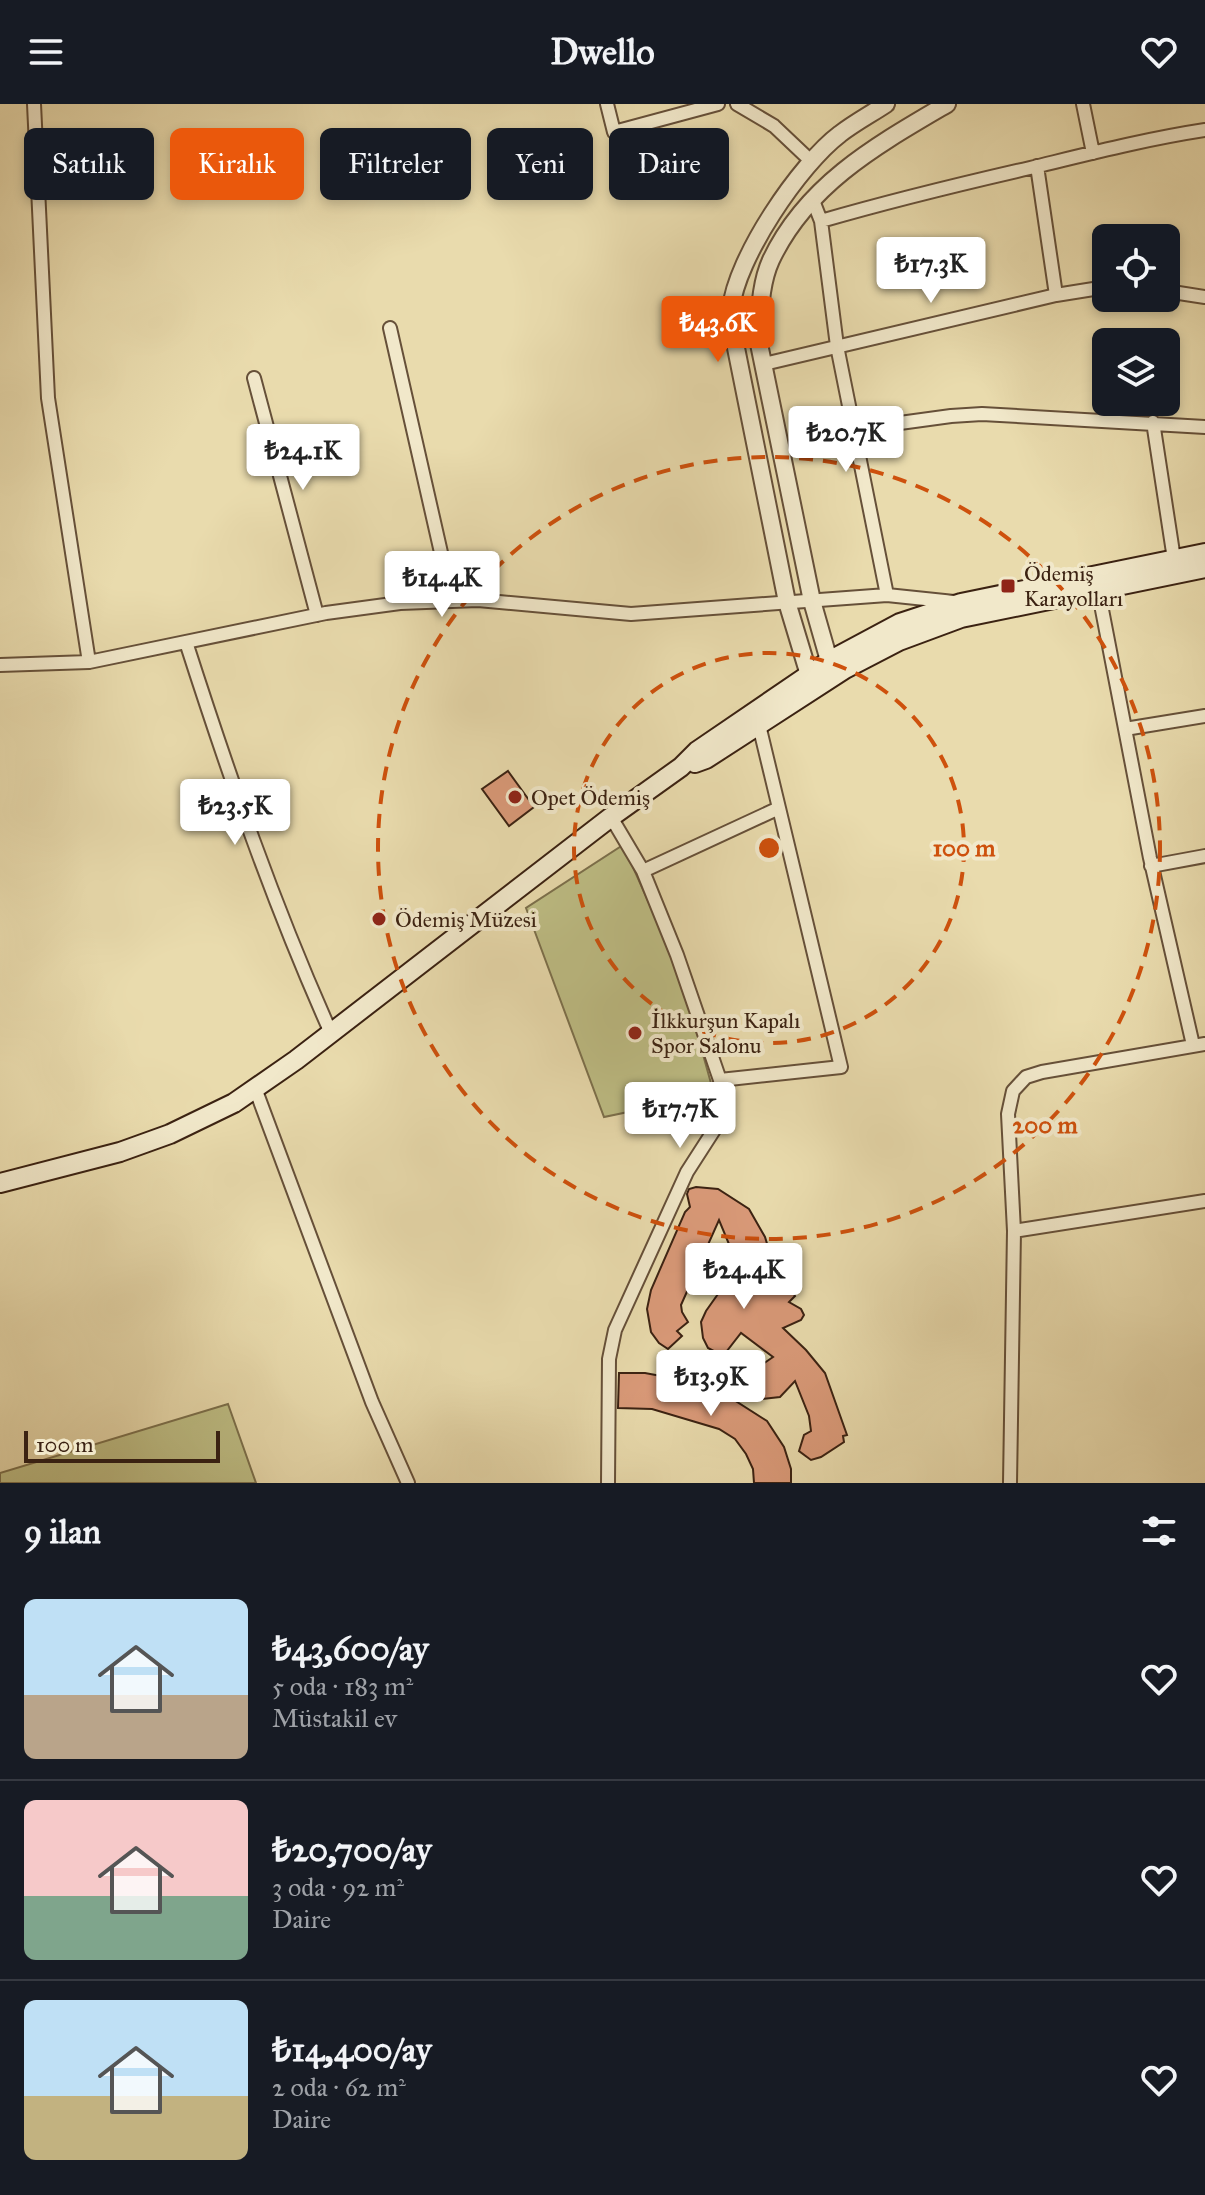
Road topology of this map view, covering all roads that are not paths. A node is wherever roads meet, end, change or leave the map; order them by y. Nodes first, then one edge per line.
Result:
1 (34, 104) edge
2 (607, 104) edge
3 (718, 104) edge
4 (737, 104) edge
5 (886, 104) edge
6 (947, 104) edge
7 (1083, 104) edge
8 (1205, 130) edge
9 (1093, 153) junction
10 (812, 162) junction
11 (1037, 166) junction
12 (812, 198) junction
13 (821, 221) junction
14 (1092, 289) edge
15 (1180, 293) edge
16 (1056, 295) junction
17 (1205, 297) edge
18 (390, 328) dead end
19 (837, 346) junction
20 (764, 364) junction
21 (254, 378) dead end
22 (1153, 422) junction
23 (1205, 427) edge
24 (856, 429) junction
25 (1205, 553) edge
26 (1174, 559) junction
27 (1205, 568) edge
28 (1098, 589) junction
29 (887, 595) junction
30 (452, 601) junction
31 (812, 601) junction
32 (787, 602) junction
33 (961, 603) junction
34 (317, 615) junction
35 (186, 642) junction
36 (89, 662) junction
37 (0, 665) edge
38 (831, 669) junction
39 (811, 682) junction
40 (1205, 716) edge
41 (759, 725) junction
42 (1125, 729) junction
43 (681, 767) junction
44 (779, 808) junction
45 (611, 817) junction
46 (1205, 856) edge
47 (1151, 866) junction
48 (643, 871) junction
49 (331, 1033) junction
50 (1199, 1044) edge
51 (720, 1080) junction
52 (255, 1088) junction
53 (0, 1183) edge
54 (1205, 1201) edge
55 (1014, 1231) junction
56 (408, 1483) edge
57 (608, 1483) edge
58 (1010, 1483) edge

1 - 36 street
2 - 3 street
4 - 10 street
5 - 10 street
6 - 12 street
7 - 9 street
8 - 9 street
9 - 11 street
10 - 32 street
11 - 13 street
11 - 16 street
12 - 13 street
12 - 20 street
13 - 19 street
14 - 16 street
15 - 17 street
16 - 19 street
18 - 30 street
19 - 20 street
19 - 24 street
20 - 31 street
21 - 34 street
22 - 23 street
22 - 24 street
22 - 26 street
24 - 29 street
25 - 26 main road
26 - 33 main road
27 - 28 main road
28 - 38 main road
28 - 42 street
29 - 31 street
29 - 33 street
30 - 32 street
30 - 34 street
31 - 32 street
31 - 38 street
32 - 39 street
33 - 38 main road
34 - 35 street
35 - 36 street
35 - 49 street
36 - 37 street
38 - 39 main road
39 - 41 main road
39 - 43 main road
40 - 42 street
41 - 43 main road
41 - 44 street
42 - 47 street
43 - 45 main road
44 - 48 street
44 - 51 street
45 - 48 street
45 - 49 main road
46 - 47 street
47 - 50 street
48 - 51 street
49 - 52 main road
50 - 55 street
51 - 57 street
52 - 53 main road
52 - 56 street
54 - 55 street
55 - 58 street

